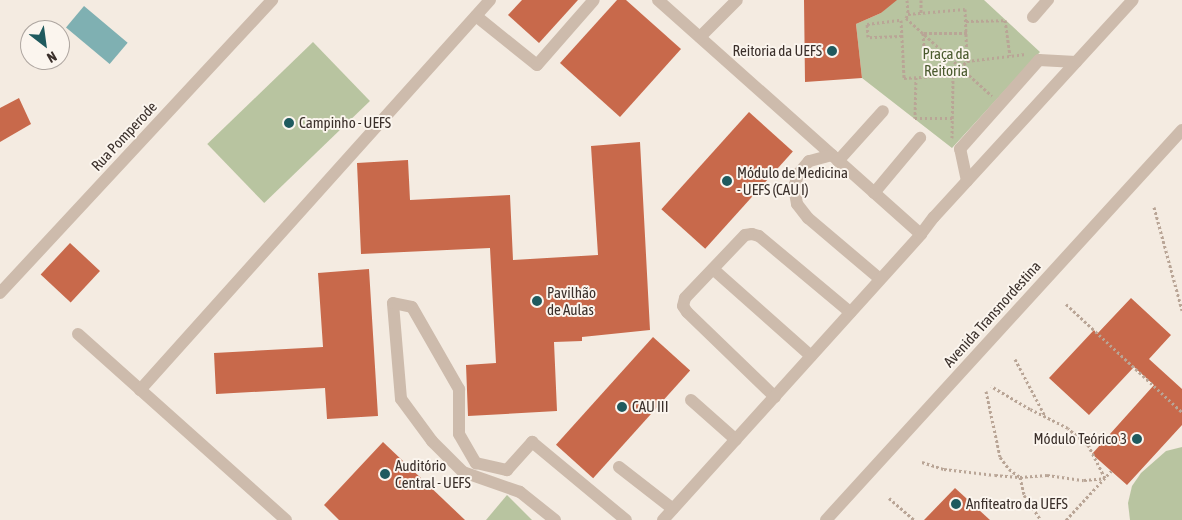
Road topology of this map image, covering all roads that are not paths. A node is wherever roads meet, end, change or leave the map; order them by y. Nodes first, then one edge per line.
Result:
1 (490, 0) edge
2 (594, 0) edge
3 (658, 0) edge
4 (737, 0) edge
5 (1048, 0) edge
6 (1130, 1) edge
7 (267, 2) edge
8 (476, 16) junction
9 (1033, 17) dead end
10 (700, 37) junction
11 (1076, 62) junction
12 (883, 111) dead end
13 (1182, 130) edge
14 (920, 138) dead end
15 (835, 158) junction
16 (966, 181) junction
17 (874, 193) junction
18 (921, 234) junction
19 (713, 269) junction
20 (880, 280) junction
21 (0, 293) edge
22 (850, 312) junction
23 (78, 334) dead end
24 (811, 356) junction
25 (140, 390) junction
26 (775, 397) junction
27 (692, 400) dead end
28 (736, 440) junction
29 (619, 467) dead end
30 (673, 509) junction
31 (286, 520) edge
32 (555, 520) edge
33 (626, 520) edge
34 (664, 520) edge
35 (826, 520) edge

1 - 8 street
2 - 8 street
3 - 10 street
4 - 10 street
5 - 9 street
6 - 11 street
7 - 21 street, Rua Pomperode
8 - 25 street
10 - 15 street
11 - 16 street
11 - 16 street
12 - 15 street
13 - 35 street, Avenida Transnordestina
14 - 17 street
15 - 17 street
15 - 20 street
16 - 18 street
17 - 18 street
18 - 20 street
19 - 22 street
19 - 24 street
19 - 26 street
20 - 22 street
22 - 24 street
23 - 25 street
24 - 26 street
25 - 31 street
26 - 28 street
27 - 28 street
28 - 30 street
29 - 30 street
30 - 34 street
32 - 33 street

